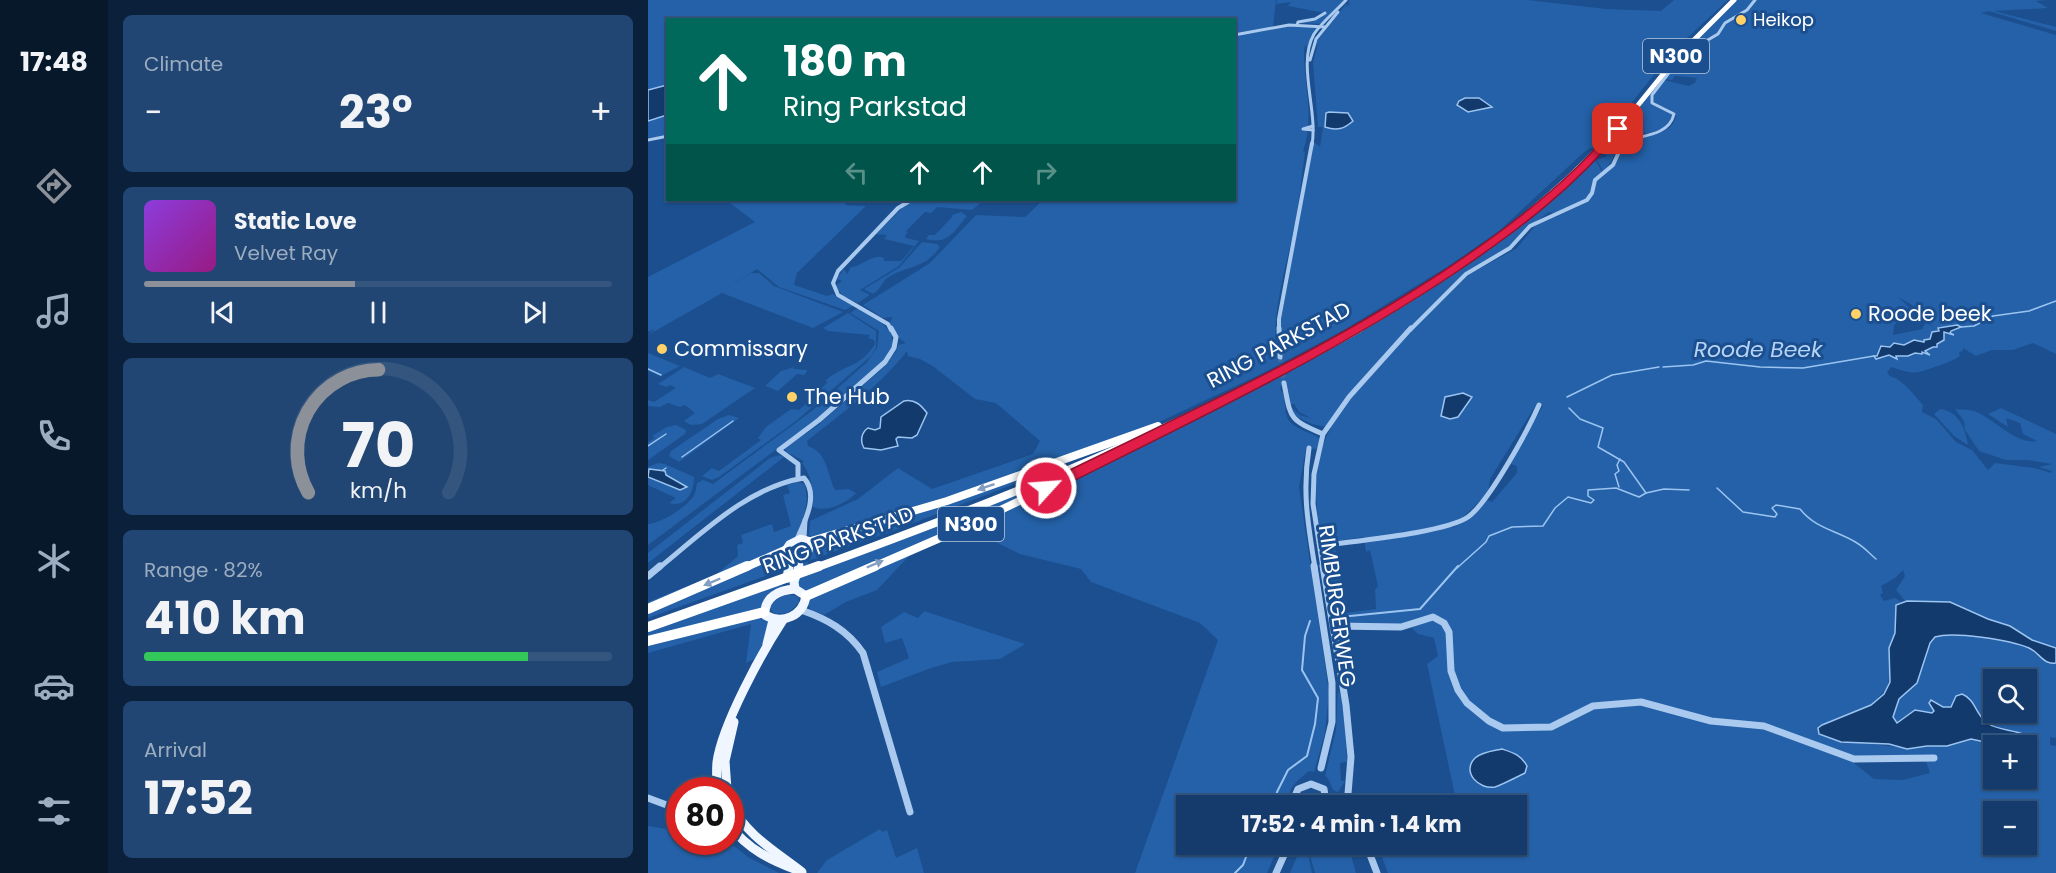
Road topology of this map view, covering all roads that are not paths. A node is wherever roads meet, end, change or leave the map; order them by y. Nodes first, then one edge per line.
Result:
1 (1348, 0) edge
2 (1732, 0) edge
3 (1755, 0) edge
4 (1325, 13) dead end
5 (1297, 25) junction
6 (1320, 27) junction
7 (1325, 27) junction
8 (1236, 35) edge
9 (1696, 53) joint
10 (1308, 64) junction
11 (1623, 119) tunnel mouth
12 (1303, 128) dead end
13 (1313, 128) junction
14 (1615, 129) tunnel mouth
15 (666, 136) edge
16 (648, 140) edge
17 (908, 202) dead end
18 (1280, 357) tunnel mouth
19 (1284, 383) tunnel mouth
20 (1539, 405) dead end
21 (1160, 427) junction
22 (1323, 434) junction
23 (1309, 448) dead end
24 (798, 478) junction
25 (804, 539) junction
26 (1320, 546) junction
27 (788, 553) junction
28 (803, 564) junction
29 (648, 576) edge
30 (773, 580) junction
31 (795, 589) junction
32 (782, 591) junction
33 (806, 596) junction
34 (648, 609) edge
35 (801, 610) junction
36 (764, 612) junction
37 (773, 620) junction
38 (783, 620) junction
39 (648, 621) edge
40 (1334, 626) junction
41 (648, 627) edge
42 (648, 641) edge
43 (766, 646) junction
44 (738, 709) junction
45 (1934, 758) dead end
46 (1321, 768) dead end
47 (717, 777) edge
48 (726, 777) edge
49 (1296, 795) edge
50 (1325, 795) edge
51 (1348, 795) edge
52 (648, 798) edge
53 (666, 804) edge
54 (910, 812) dead end
55 (744, 827) edge
56 (744, 842) edge
57 (1284, 855) edge
58 (1370, 855) edge
59 (802, 873) edge
60 (1276, 873) edge
61 (1377, 873) edge

1 - 6 street
1 - 7 street
2 - 11 highway, N300
3 - 9 street
4 - 5 street
5 - 6 street
5 - 8 street
6 - 7 street
6 - 10 street
7 - 10 street
9 - 22 street
10 - 13 street
12 - 13 street
13 - 18 street
14 - 21 highway, RING PARKSTAD / N300
15 - 16 street
17 - 24 street
19 - 22 street
20 - 26 street
21 -> 25 highway, N300
21 - 28 highway, RING PARKSTAD / N300
33 -> 21 highway, N300
22 - 26 street
23 - 46 street, RIMBURGERWEG
24 - 25 street
24 - 29 street
25 - 27 main road
25 - 28 main road
26 - 40 street
27 - 28 main road
27 - 32 main road
27 -> 34 highway
28 - 30 highway, RING PARKSTAD / N300
28 - 31 main road
30 - 39 highway, RING PARKSTAD / N300
30 - 41 highway, RING PARKSTAD / N300
31 - 32 main road
31 - 33 main road
32 - 36 main road
33 - 35 main road
35 - 38 main road
35 - 54 street
36 - 37 main road
36 - 42 highway
37 - 38 main road
37 - 43 main road
38 - 43 main road
40 - 45 street
40 - 51 street
43 - 44 main road
44 - 47 main road
44 - 48 main road
49 - 50 street
52 - 53 street
55 - 59 main road
56 - 59 main road
57 - 60 street
58 - 61 street

